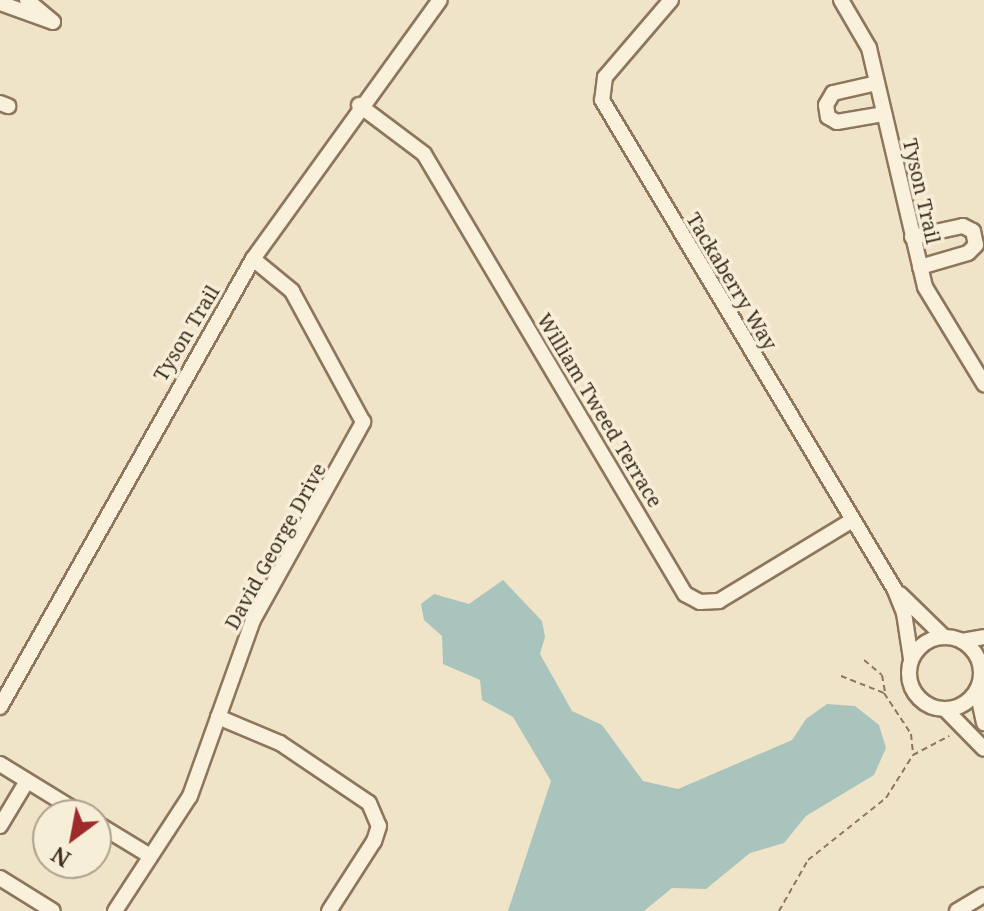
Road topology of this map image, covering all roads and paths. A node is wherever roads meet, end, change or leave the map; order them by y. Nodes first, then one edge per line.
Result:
1 (27, 0) edge
2 (440, 0) edge
3 (671, 0) edge
4 (841, 0) edge
5 (0, 3) edge
6 (877, 83) junction
7 (359, 105) junction
8 (884, 114) junction
9 (912, 237) junction
10 (253, 259) junction
11 (920, 267) junction
12 (978, 362) edge
13 (984, 384) edge
14 (851, 521) junction
15 (894, 588) junction
16 (944, 637) junction
17 (984, 637) edge
18 (962, 641) junction
19 (911, 659) junction
20 (864, 660) dead end
21 (982, 672) edge
22 (841, 676) dead end
23 (977, 690) junction
24 (884, 693) junction
25 (0, 707) edge
26 (946, 710) junction
27 (218, 717) junction
28 (984, 723) edge
29 (965, 727) junction
30 (984, 749) edge
31 (913, 755) junction
32 (0, 764) edge
33 (27, 781) junction
34 (57, 799) edge
35 (0, 826) edge
36 (112, 833) edge
37 (150, 856) junction
38 (0, 878) edge
39 (984, 895) edge
40 (53, 911) edge
41 (115, 911) edge
42 (329, 911) edge
43 (779, 911) edge
44 (957, 911) edge

1 - 5 street
2 - 7 street, Tyson Trail
3 - 14 street, Tackaberry Way
4 - 6 street, Tyson Trail
6 - 8 street, Tyson Trail
6 - 8 street
7 - 10 street, Tyson Trail
7 - 14 street, William Tweed Terrace
8 - 9 street, Tyson Trail
9 - 11 street, Tyson Trail
9 - 11 street
10 - 25 street, Tyson Trail
10 - 27 street, David George Drive
11 - 12 street, Tyson Trail
12 - 13 street, Tyson Trail
14 - 15 street, Tackaberry Way
15 - 16 street
15 - 19 street
16 - 18 street
16 - 19 street
17 - 18 street
18 - 21 street
19 - 26 street
20 - 24 path
21 - 23 street
22 - 24 path
23 - 26 street
23 - 28 street
24 - 31 path
26 - 29 street
27 - 37 street, David George Drive
27 - 42 street
29 - 30 street
29 - 31 path
31 - 43 path
32 - 33 street
33 - 34 street
33 - 35 street
36 - 37 street
37 - 41 street, David George Drive
38 - 40 street
39 - 44 street

